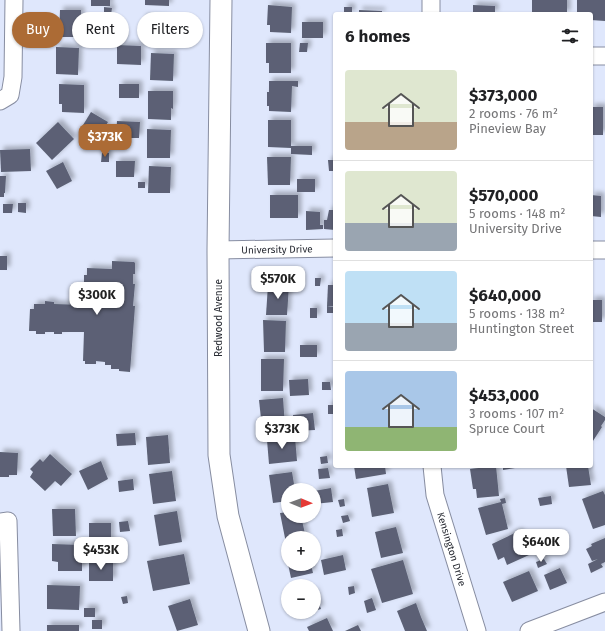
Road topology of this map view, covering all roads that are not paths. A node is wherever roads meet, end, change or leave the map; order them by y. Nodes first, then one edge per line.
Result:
1 (14, 0) edge
2 (221, 0) edge
3 (431, 0) edge
4 (430, 12) edge
5 (593, 56) edge
6 (605, 56) edge
7 (0, 101) edge
8 (333, 248) edge
9 (218, 250) junction
10 (593, 250) edge
11 (605, 250) edge
12 (432, 468) edge
13 (0, 522) edge
14 (605, 602) edge
15 (11, 631) edge
16 (259, 631) edge
17 (477, 631) edge
18 (529, 631) edge

1 - 7 street
2 - 9 street, Redwood Avenue
3 - 4 street
5 - 6 street
8 - 9 street, University Drive
9 - 16 street, Redwood Avenue
10 - 11 street
12 - 17 street, Kensington Drive
13 - 15 street
14 - 18 street

